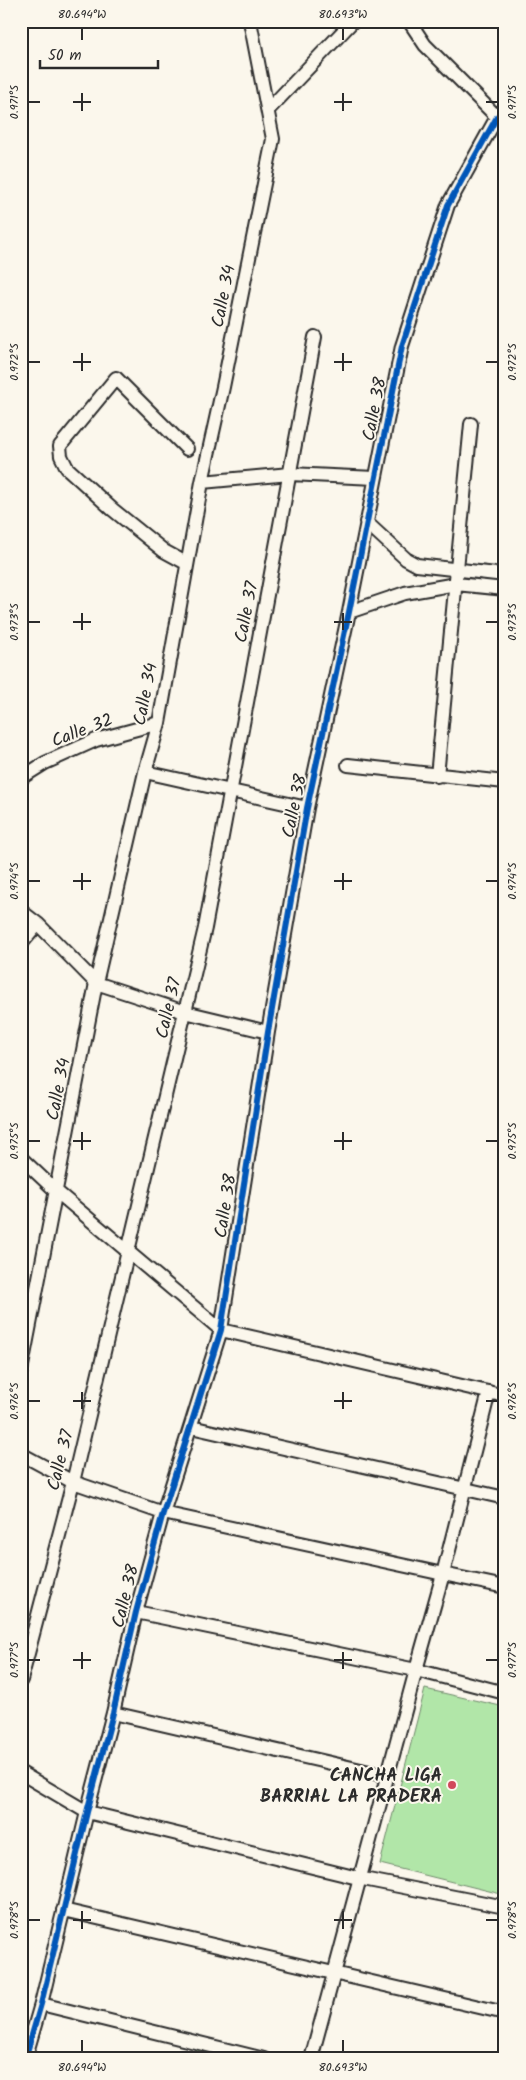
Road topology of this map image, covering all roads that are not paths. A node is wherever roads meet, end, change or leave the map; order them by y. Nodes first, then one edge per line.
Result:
1 (250, 21) edge
2 (352, 21) edge
3 (409, 21) edge
4 (268, 110) junction
5 (501, 112) edge
6 (316, 337) dead end
7 (471, 424) dead end
8 (187, 449) dead end
9 (290, 474) junction
10 (375, 478) junction
11 (202, 482) junction
12 (366, 522) junction
13 (186, 563) junction
14 (458, 570) junction
15 (505, 575) edge
16 (456, 584) junction
17 (505, 589) edge
18 (350, 612) junction
19 (159, 723) junction
20 (348, 766) dead end
21 (145, 772) junction
22 (437, 776) junction
23 (21, 778) edge
24 (505, 782) edge
25 (231, 790) junction
26 (307, 808) junction
27 (21, 911) edge
28 (38, 924) junction
29 (21, 944) edge
30 (96, 983) junction
31 (185, 1012) junction
32 (268, 1032) junction
33 (21, 1158) edge
34 (56, 1191) junction
35 (128, 1251) junction
36 (221, 1330) junction
37 (21, 1371) edge
38 (489, 1392) junction
39 (505, 1396) edge
40 (190, 1427) junction
41 (21, 1454) edge
42 (73, 1482) junction
43 (464, 1489) junction
44 (505, 1498) edge
45 (163, 1513) junction
46 (443, 1574) junction
47 (505, 1587) edge
48 (136, 1612) junction
49 (416, 1670) junction
50 (21, 1680) edge
51 (505, 1693) edge
52 (113, 1713) junction
53 (21, 1773) edge
54 (387, 1776) junction
55 (87, 1812) junction
56 (358, 1878) junction
57 (505, 1907) edge
58 (63, 1910) junction
59 (334, 1975) junction
60 (41, 2004) junction
61 (505, 2013) edge
62 (25, 2059) edge
63 (264, 2059) edge
64 (311, 2059) edge

1 - 4 street, Calle 34
2 - 4 street
3 - 5 street
4 - 11 street, Calle 34
5 - 10 street, Calle 38
6 - 9 street, Calle 37
7 - 14 street
8 - 13 street
9 - 10 street
9 - 11 street
9 - 25 street, Calle 37
10 - 12 street, Calle 38
11 - 13 street, Calle 34
12 - 14 street
12 - 18 street, Calle 38
13 - 19 street, Calle 34
14 - 15 street
14 - 16 street
16 - 17 street
16 - 18 street
16 - 22 street
18 - 26 street, Calle 38
19 - 21 street, Calle 34
19 - 23 street, Calle 32
20 - 22 street
21 - 25 street
21 - 30 street, Calle 34
22 - 24 street
25 - 26 street
25 - 31 street, Calle 37
26 - 32 street, Calle 38
27 - 28 street
28 - 29 street
28 - 30 street
30 - 31 street
30 - 34 street, Calle 34
31 - 32 street
31 - 35 street, Calle 37
32 - 36 street, Calle 38
33 - 34 street
34 - 35 street
34 - 37 street, Calle 34
35 - 36 street
35 - 42 street, Calle 37
36 - 38 street
36 - 40 street, Calle 38
38 - 39 street
38 - 43 street
40 - 43 street
40 - 45 street, Calle 38
41 - 42 street
42 - 45 street
42 - 50 street, Calle 37
43 - 44 street
43 - 46 street
45 - 46 street
45 - 48 street, Calle 38
46 - 47 street
46 - 49 street
48 - 49 street
48 - 52 street, Calle 38
49 - 51 street
49 - 54 street
52 - 54 street
52 - 55 street, Calle 38
53 - 55 street
54 - 56 street
55 - 56 street
55 - 58 street, Calle 38
56 - 57 street
56 - 59 street
58 - 59 street
58 - 60 street, Calle 38
59 - 61 street
59 - 64 street
60 - 62 street, Calle 38
60 - 63 street

